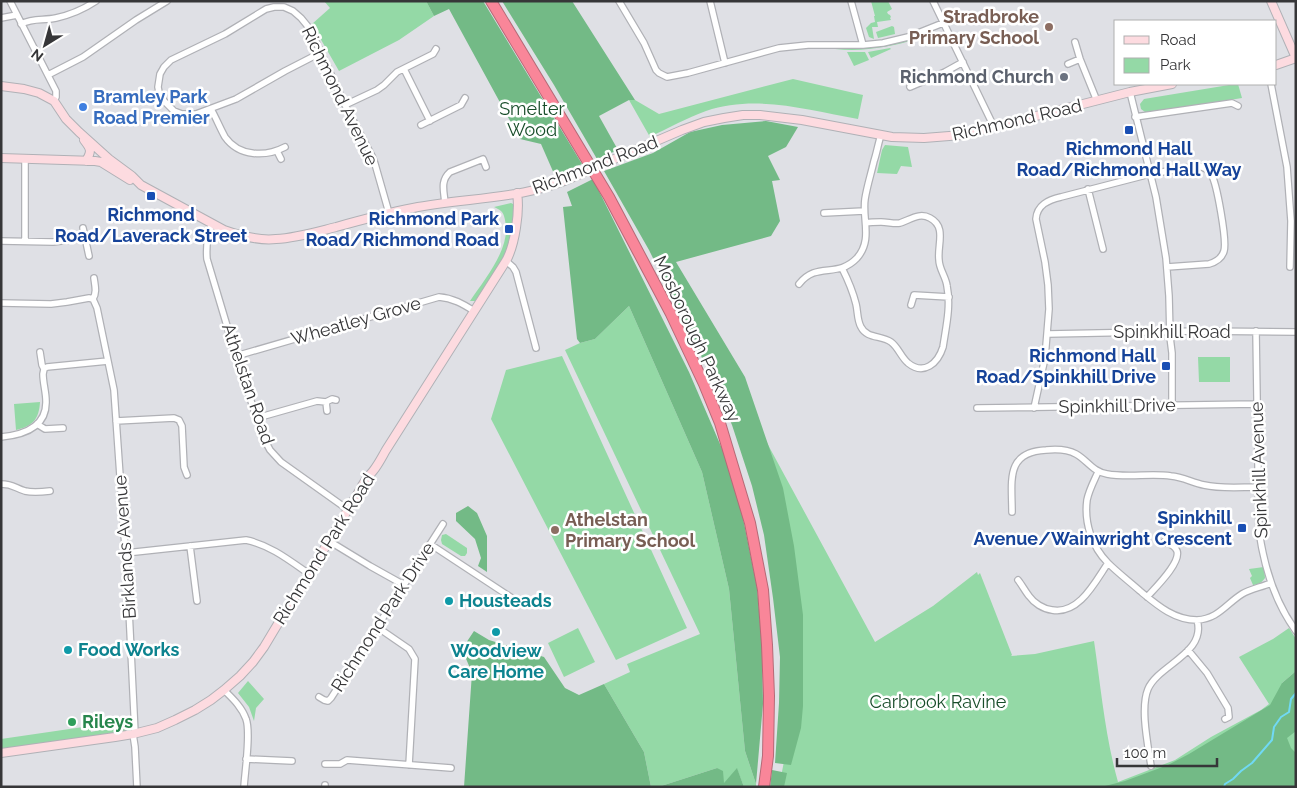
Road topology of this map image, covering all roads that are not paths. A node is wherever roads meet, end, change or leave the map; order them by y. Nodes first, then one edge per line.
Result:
1 (10, 1) edge
2 (96, 1) edge
3 (167, 1) edge
4 (491, 1) edge
5 (619, 1) edge
6 (710, 1) edge
7 (851, 1) edge
8 (933, 1) edge
9 (1271, 1) edge
10 (18, 16) junction
11 (1, 18) edge
12 (943, 23) junction
13 (21, 24) junction
14 (1075, 42) dead end
15 (863, 46) junction
16 (436, 50) dead end
17 (320, 53) junction
18 (1296, 58) edge
19 (1080, 59) junction
20 (963, 62) junction
21 (725, 63) junction
22 (1068, 64) dead end
23 (1277, 65) edge
24 (404, 69) junction
25 (48, 75) junction
26 (1167, 85) edge
27 (1271, 85) edge
28 (1, 86) edge
29 (910, 87) dead end
30 (1130, 92) junction
31 (465, 98) dead end
32 (54, 101) junction
33 (1097, 101) junction
34 (345, 104) junction
35 (1238, 106) dead end
36 (211, 109) junction
37 (1135, 117) junction
38 (430, 121) junction
39 (421, 125) dead end
40 (994, 127) junction
41 (79, 132) junction
42 (881, 135) junction
43 (286, 147) dead end
44 (277, 151) junction
45 (1, 158) edge
46 (25, 159) junction
47 (281, 159) dead end
48 (86, 161) junction
49 (486, 167) dead end
50 (1150, 174) junction
51 (141, 185) junction
52 (1088, 190) junction
53 (517, 194) junction
54 (445, 203) junction
55 (864, 211) junction
56 (389, 212) junction
57 (824, 213) dead end
58 (866, 223) junction
59 (212, 224) junction
60 (83, 228) dead end
61 (85, 238) junction
62 (1, 240) edge
63 (25, 241) junction
64 (1103, 249) dead end
65 (89, 256) dead end
66 (506, 261) junction
67 (1167, 267) junction
68 (1290, 267) dead end
69 (842, 268) junction
70 (94, 278) dead end
71 (799, 284) dead end
72 (949, 298) junction
73 (93, 299) junction
74 (1, 303) edge
75 (911, 305) dead end
76 (474, 311) junction
77 (1256, 331) junction
78 (1170, 332) junction
79 (1296, 332) edge
80 (1048, 334) junction
81 (536, 348) dead end
82 (40, 352) dead end
83 (236, 356) junction
84 (108, 360) junction
85 (44, 369) junction
86 (336, 400) dead end
87 (326, 402) junction
88 (1256, 404) junction
89 (1172, 405) junction
90 (977, 408) dead end
91 (1034, 408) junction
92 (327, 411) dead end
93 (257, 418) junction
94 (116, 421) junction
95 (37, 424) junction
96 (63, 428) dead end
97 (1, 437) edge
98 (1098, 472) junction
99 (187, 475) dead end
100 (1, 483) edge
101 (1258, 487) junction
102 (50, 491) dead end
103 (347, 509) junction
104 (1012, 512) dead end
105 (443, 524) dead end
106 (329, 541) junction
107 (1164, 542) dead end
108 (430, 544) junction
109 (190, 546) junction
110 (126, 553) junction
111 (1108, 563) junction
112 (308, 574) junction
113 (1018, 580) dead end
114 (1271, 583) junction
115 (404, 585) junction
116 (1147, 597) junction
117 (512, 598) dead end
118 (196, 601) dead end
119 (1196, 620) junction
120 (377, 627) junction
121 (1296, 631) edge
122 (1188, 650) junction
123 (224, 690) junction
124 (319, 697) dead end
125 (1224, 719) dead end
126 (134, 734) junction
127 (1, 753) edge
128 (1158, 754) dead end
129 (1149, 756) junction
130 (246, 759) junction
131 (292, 761) dead end
132 (325, 764) dead end
133 (410, 766) junction
134 (1150, 766) dead end
135 (451, 768) dead end
136 (136, 787) edge
137 (244, 787) edge
138 (764, 787) edge

1 - 10 street
2 - 13 street
3 - 25 street
4 - 138 highway, Mosborough Parkway
5 - 21 street
6 - 21 street
7 - 15 street
8 - 12 street
9 - 18 main road
10 - 11 street
10 - 13 street
12 - 15 street
12 - 20 street
13 - 25 street
14 - 19 street
15 - 21 street
16 - 24 street
17 - 34 street, Richmond Avenue
17 - 36 street
17 - 36 street, Richmond Avenue
18 - 23 main road
19 - 22 street
19 - 33 street
20 - 29 street
20 - 40 street
24 - 34 street
24 - 38 street
25 - 32 street
26 - 30 main road, Richmond Road
27 - 68 street
28 - 32 main road
30 - 33 main road, Richmond Road
30 - 37 street
31 - 38 street
32 - 41 main road, Richmond Road
33 - 40 main road, Richmond Road
34 - 56 street, Richmond Avenue
35 - 37 street
36 - 44 street
37 - 50 street
38 - 39 street
40 - 42 main road, Richmond Road
41 - 48 main road
41 - 51 main road, Richmond Road
42 - 53 main road, Richmond Road, bridge
42 - 55 street
43 - 44 street
44 - 47 street
45 - 46 main road
46 - 48 main road
46 - 63 street
48 - 51 main road
49 - 54 street
50 - 52 street
50 - 67 street
50 - 67 street
51 - 59 main road, Richmond Road
52 - 64 street
52 - 80 street
53 - 54 main road, Richmond Road
53 - 66 main road, Richmond Park Road
54 - 56 main road, Richmond Road
55 - 57 street
55 - 58 street
56 - 59 main road, Richmond Road
58 - 69 street
58 - 72 street
59 - 83 street, Athelstan Road
60 - 61 street
61 - 63 street
61 - 65 street
62 - 63 street
66 - 76 main road, Richmond Park Road
66 - 81 street
67 - 78 street
69 - 71 street
69 - 72 street
70 - 73 street, Birklands Avenue
72 - 75 street
73 - 74 street
73 - 84 street, Birklands Avenue
76 - 83 street, Wheatley Grove
76 - 103 main road, Richmond Park Road
77 - 78 street, Spinkhill Road
77 - 79 street, Spinkhill Road
77 - 88 street, Spinkhill Avenue
78 - 80 street, Spinkhill Road
78 - 89 street
80 - 91 street
82 - 85 street
83 - 93 street, Athelstan Road
84 - 85 street
84 - 94 street, Birklands Avenue
85 - 95 street
86 - 87 street
87 - 92 street
87 - 93 street
88 - 89 street, Spinkhill Drive
88 - 101 street, Spinkhill Avenue
89 - 91 street, Spinkhill Drive
90 - 91 street, Spinkhill Drive
93 - 103 street, Athelstan Road
94 - 99 street
94 - 110 street, Birklands Avenue
95 - 96 street
95 - 97 street
98 - 101 street
98 - 104 street
98 - 111 street
100 - 102 street
101 - 114 street, Spinkhill Avenue
103 - 106 main road, Richmond Park Road
105 - 108 street, Richmond Park Drive
106 - 112 main road, Richmond Park Road
106 - 115 street
107 - 116 street
108 - 115 street, Richmond Park Drive
108 - 117 street
109 - 110 street
109 - 112 street
109 - 118 street
110 - 126 street, Birklands Avenue
111 - 113 street
111 - 116 street
112 - 123 main road, Richmond Park Road
114 - 119 street
114 - 121 street, Spinkhill Avenue
115 - 120 street, Richmond Park Drive
116 - 119 street
119 - 122 street
120 - 124 street, Richmond Park Drive
120 - 133 street
122 - 125 street
122 - 129 street
123 - 126 main road, Richmond Park Road
123 - 130 street
126 - 127 main road, Richmond Park Road
126 - 136 street, Birklands Avenue
128 - 129 street
129 - 134 street
130 - 131 street
130 - 137 street
132 - 133 street
133 - 135 street

